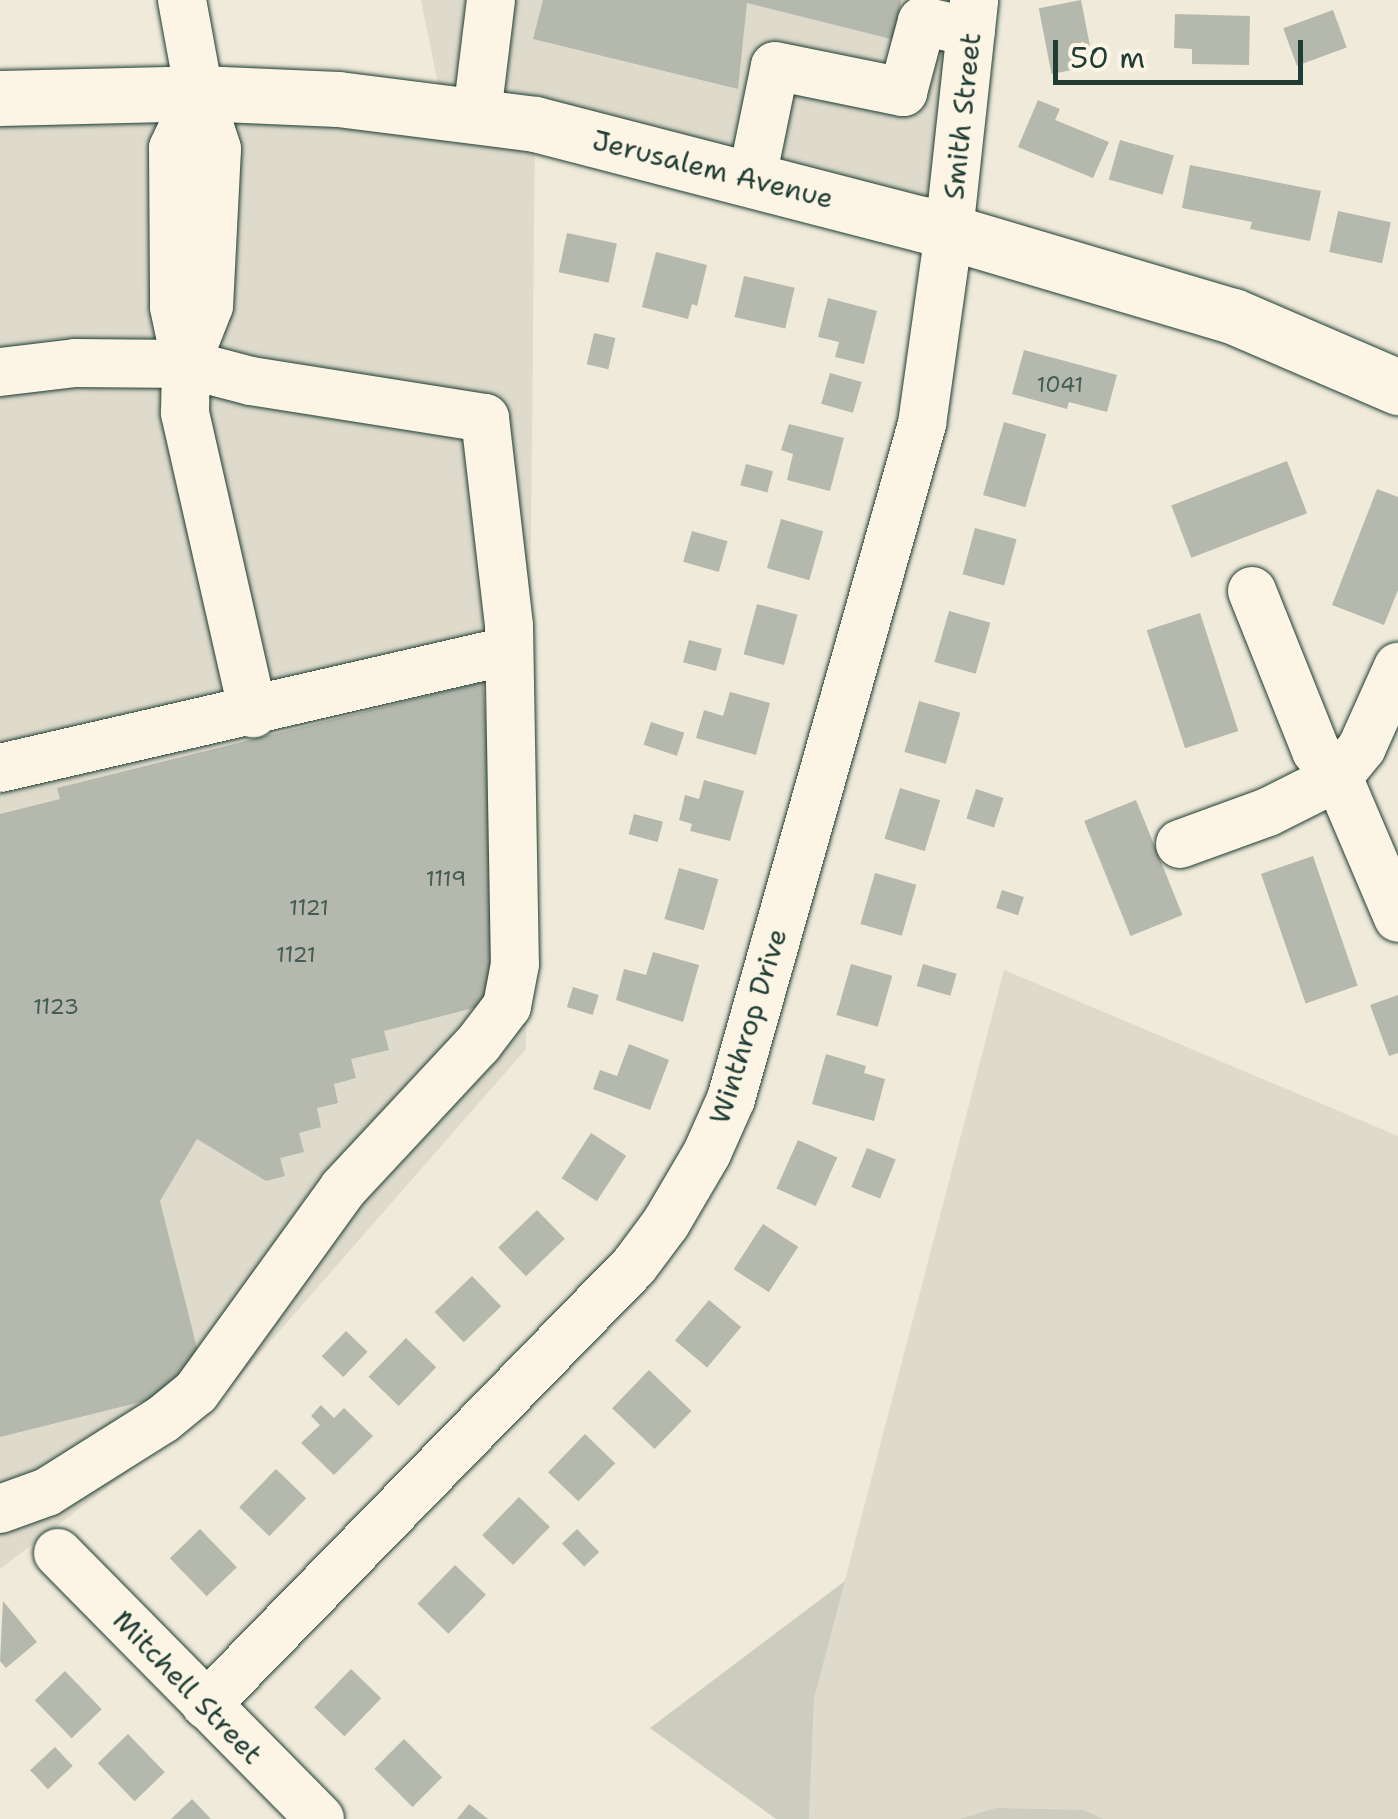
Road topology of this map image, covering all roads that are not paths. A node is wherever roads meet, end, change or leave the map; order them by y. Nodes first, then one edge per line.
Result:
1 (182, 0) edge
2 (491, 0) edge
3 (972, 16) edge
4 (199, 93) junction
5 (0, 98) edge
6 (477, 114) junction
7 (752, 178) junction
8 (949, 232) junction
9 (186, 364) junction
10 (0, 372) edge
11 (1398, 387) edge
12 (1252, 591) dead end
13 (507, 651) junction
14 (1398, 667) edge
15 (253, 712) junction
16 (0, 768) edge
17 (1338, 777) junction
18 (1180, 844) dead end
19 (1398, 918) edge
20 (0, 1508) edge
21 (58, 1554) dead end
22 (206, 1705) junction
23 (320, 1819) edge

1 - 4 street
2 - 6 street
3 - 7 street
3 - 8 street, Smith Street
4 - 5 main road, Jerusalem Avenue
4 - 6 main road, Jerusalem Avenue
4 - 9 street
6 - 7 main road, Jerusalem Avenue
7 - 8 main road, Jerusalem Avenue
8 - 11 main road, Jerusalem Avenue
8 - 22 street, Winthrop Drive
9 - 10 street
9 - 13 street
9 - 15 street
12 - 17 street
13 - 15 street
13 - 20 street
14 - 17 street
15 - 16 street
17 - 18 street
17 - 19 street
21 - 22 street, Mitchell Street
22 - 23 street, Mitchell Street

